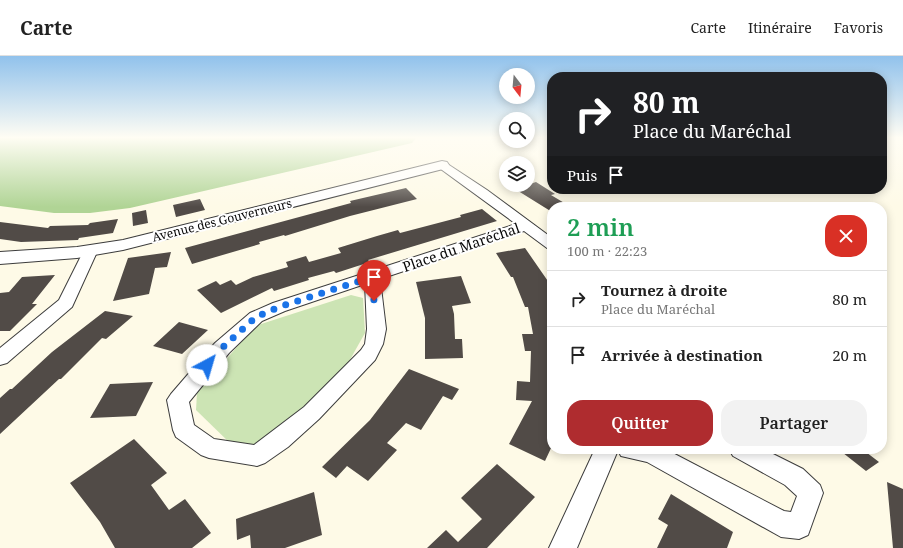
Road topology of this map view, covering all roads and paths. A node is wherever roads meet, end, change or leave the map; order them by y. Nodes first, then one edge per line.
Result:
1 (442, 165) joint
2 (527, 225) junction
3 (547, 241) edge
4 (90, 252) junction
5 (0, 258) edge
6 (372, 277) junction
7 (0, 358) edge
8 (605, 454) edge
9 (653, 454) edge
10 (750, 454) edge
11 (563, 548) edge

1 - 2 street
1 - 4 street, Avenue des Gouverneurs
2 - 3 street
2 - 6 street, Place du Maréchal
4 - 5 street, Avenue des Gouverneurs
4 - 7 street
6 - 6 street, Place du Maréchal
8 - 11 street
9 - 10 street

